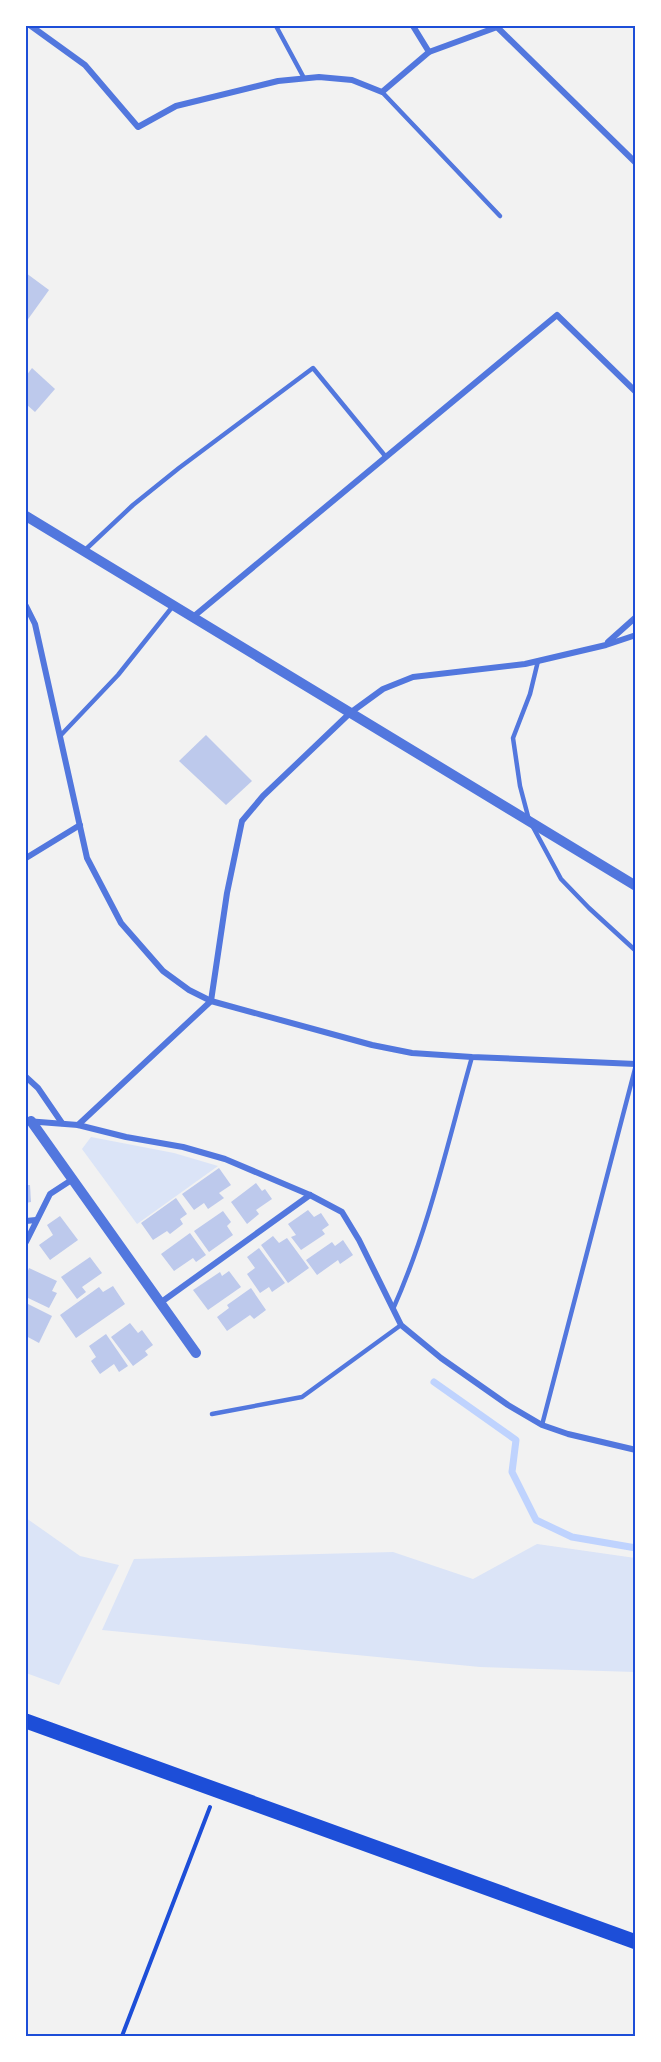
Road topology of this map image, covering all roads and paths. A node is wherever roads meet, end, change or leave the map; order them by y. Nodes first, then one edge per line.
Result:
1 (31, 26) edge
2 (276, 26) edge
3 (413, 26) edge
4 (499, 26) edge
5 (429, 52) junction
6 (304, 78) junction
7 (382, 92) junction
8 (636, 163) edge
9 (500, 216) dead end
10 (636, 392) edge
11 (386, 457) junction
12 (26, 516) edge
13 (84, 551) junction
14 (174, 605) junction
15 (26, 606) edge
16 (193, 617) junction
17 (636, 617) edge
18 (636, 635) edge
19 (606, 645) junction
20 (538, 661) junction
21 (350, 713) junction
22 (61, 735) junction
23 (529, 821) junction
24 (80, 825) junction
25 (26, 858) edge
26 (636, 886) edge
27 (636, 951) edge
28 (211, 1001) junction
29 (472, 1057) junction
30 (636, 1064) edge
31 (26, 1077) edge
32 (28, 1121) edge
33 (62, 1124) junction
34 (78, 1125) junction
35 (73, 1179) junction
36 (310, 1195) junction
37 (36, 1220) junction
38 (26, 1221) edge
39 (26, 1242) edge
40 (160, 1303) junction
41 (393, 1309) junction
42 (401, 1324) junction
43 (196, 1353) dead end
44 (212, 1414) dead end
45 (542, 1425) junction
46 (636, 1450) edge
47 (26, 1721) edge
48 (216, 1789) junction
49 (636, 1941) edge
50 (122, 2037) edge

1 - 6 street
2 - 6 lane
3 - 5 street
4 - 5 street
4 - 8 street
5 - 7 street
6 - 7 street
7 - 9 lane
10 - 11 street
11 - 13 lane
11 - 16 street
12 - 13 street
13 - 14 street
14 - 16 street
14 - 22 lane
15 - 22 street
16 - 21 street
17 - 19 street
18 - 19 street
19 - 20 street
20 - 21 street
20 - 23 lane
21 - 23 street
21 - 28 street
22 - 24 street
23 - 26 street
23 - 27 lane
24 - 25 street
24 - 28 street
28 - 29 street
28 - 34 street
29 - 30 street
29 - 41 lane
30 - 45 lane
31 - 33 street
32 - 33 street
32 - 35 street
33 - 34 street
34 - 36 street
35 - 37 street
35 - 40 street
36 - 40 street
36 - 41 street
37 - 38 street
37 - 39 street
40 - 43 street
41 - 42 street
42 - 44 lane
42 - 45 street
45 - 46 street
47 - 48 main road
48 - 49 main road
48 - 50 path

